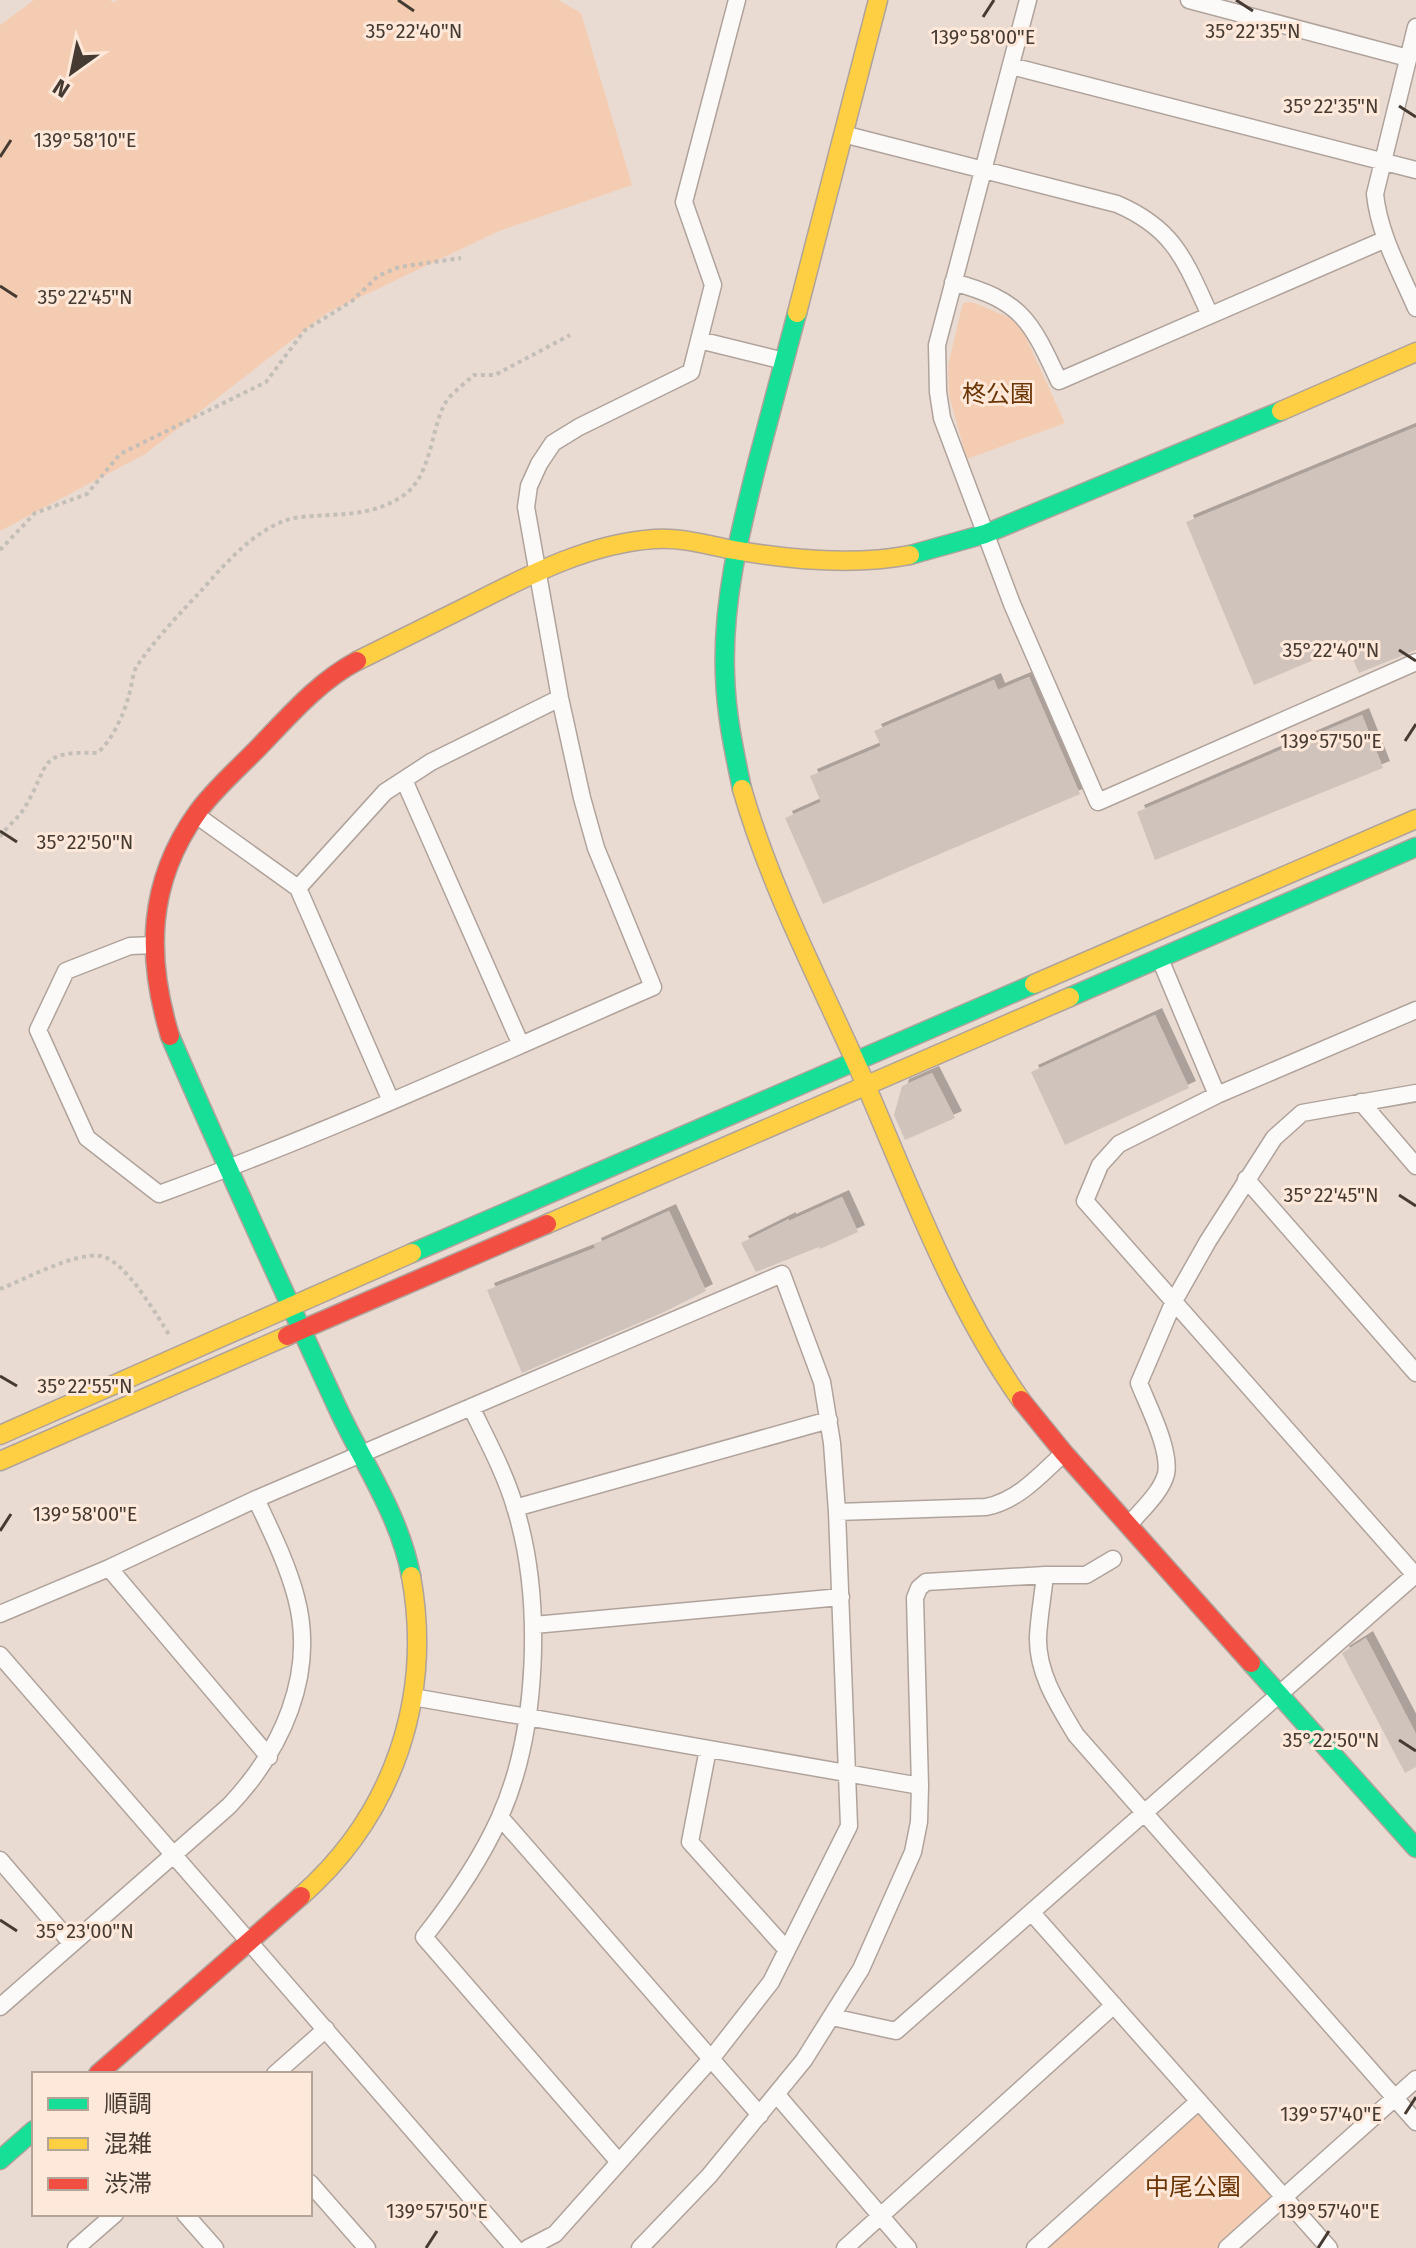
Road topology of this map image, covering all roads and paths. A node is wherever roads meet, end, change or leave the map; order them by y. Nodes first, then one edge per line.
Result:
1 (737, 0) edge
2 (878, 0) edge
3 (1028, 0) edge
4 (1189, 0) edge
5 (1416, 27) edge
6 (1408, 58) junction
7 (1011, 66) junction
8 (843, 134) junction
9 (1381, 163) junction
10 (1416, 170) edge
11 (983, 171) junction
12 (1386, 239) junction
13 (461, 258) dead end
14 (953, 282) junction
15 (1416, 308) edge
16 (1210, 315) junction
17 (570, 335) dead end
18 (699, 340) junction
19 (1416, 352) edge
20 (784, 361) junction
21 (985, 534) junction
22 (0, 550) edge
23 (735, 550) junction
24 (536, 571) junction
25 (1416, 662) edge
26 (560, 698) junction
27 (404, 780) junction
28 (196, 815) junction
29 (1416, 819) edge
30 (0, 837) edge
31 (1416, 847) edge
32 (298, 888) junction
33 (155, 945) junction
34 (1160, 959) junction
35 (1416, 1010) edge
36 (521, 1045) junction
37 (854, 1061) junction
38 (865, 1087) junction
39 (1416, 1093) edge
40 (1217, 1095) junction
41 (391, 1101) junction
42 (1361, 1102) junction
43 (1416, 1166) edge
44 (227, 1169) junction
45 (1246, 1179) junction
46 (0, 1289) edge
47 (1174, 1301) junction
48 (290, 1306) junction
49 (303, 1331) junction
50 (182, 1355) junction
51 (1416, 1373) edge
52 (471, 1407) junction
53 (829, 1420) junction
54 (0, 1435) edge
55 (1064, 1453) junction
56 (360, 1457) junction
57 (0, 1461) edge
58 (256, 1499) junction
59 (515, 1508) junction
60 (837, 1512) junction
61 (1129, 1525) junction
62 (1113, 1559) dead end
63 (109, 1568) junction
64 (1416, 1574) edge
65 (1045, 1575) junction
66 (841, 1597) junction
67 (0, 1614) edge
68 (534, 1625) junction
69 (0, 1655) edge
70 (1278, 1693) junction
71 (413, 1697) junction
72 (526, 1717) junction
73 (708, 1749) junction
74 (269, 1757) junction
75 (847, 1773) junction
76 (920, 1786) junction
77 (1145, 1811) junction
78 (500, 1817) junction
79 (1416, 1848) edge
80 (174, 1855) junction
81 (0, 1860) edge
82 (1032, 1913) junction
83 (249, 1941) junction
84 (72, 1944) junction
85 (787, 1950) junction
86 (1114, 2005) junction
87 (0, 2007) edge
88 (832, 2017) junction
89 (326, 2029) junction
90 (711, 2059) junction
91 (100, 2072) edge
92 (277, 2072) edge
93 (1416, 2079) edge
94 (777, 2095) junction
95 (1395, 2098) junction
96 (1199, 2101) junction
97 (760, 2115) junction
98 (1416, 2122) edge
99 (32, 2132) edge
100 (0, 2160) edge
101 (619, 2162) junction
102 (312, 2185) edge
103 (1284, 2197) junction
104 (113, 2216) edge
105 (187, 2216) edge
106 (880, 2216) junction
107 (76, 2248) edge
108 (215, 2248) edge
109 (367, 2248) edge
110 (515, 2248) edge
111 (528, 2248) edge
112 (640, 2248) edge
113 (845, 2248) edge
114 (908, 2248) edge
115 (1035, 2248) edge
116 (1227, 2248) edge
117 (1329, 2248) edge

1 - 18 street
2 - 8 street
3 - 7 street
4 - 6 street
5 - 6 street
6 - 9 street
7 - 9 street
7 - 11 street
8 - 11 street
8 - 20 street
9 - 10 street
9 - 12 street
11 - 14 street
11 - 16 street
12 - 15 street
12 - 16 street
13 - 22 path
14 - 16 street
14 - 21 street
17 - 30 path
18 - 20 street
18 - 24 street
19 - 21 street
20 - 23 street
21 - 23 street
21 - 25 street
23 - 24 street
23 - 37 street
24 - 26 street
24 - 28 street
26 - 27 street
26 - 36 street
27 - 32 street
27 - 36 street
28 - 32 street
28 - 33 street
29 - 37 street
31 - 34 street
32 - 41 street
33 - 44 street
33 - 44 street
34 - 38 street
34 - 40 street
35 - 40 street
36 - 41 street
37 - 38 street
37 - 48 street
38 - 49 street
38 - 55 street
39 - 42 street
40 - 47 street
41 - 44 street
42 - 43 street
42 - 45 street
44 - 48 street
45 - 47 street
45 - 51 street
46 - 50 path
47 - 61 street
47 - 64 street
48 - 49 street
48 - 50 street
49 - 56 street
49 - 57 street
50 - 54 street
52 - 53 street
52 - 56 street
52 - 59 street
53 - 59 street
53 - 60 street
55 - 60 street
55 - 61 street
56 - 58 street
56 - 71 street
58 - 63 street
58 - 74 street
59 - 68 street
60 - 66 street
61 - 70 street
62 - 65 street
63 - 67 street
63 - 74 street
64 - 70 street
65 - 76 street
65 - 77 street
66 - 68 street
66 - 75 street
68 - 72 street
69 - 80 street
70 - 77 street
70 - 79 street
71 - 72 street
71 - 83 street
72 - 73 street
72 - 78 street
73 - 75 street
73 - 85 street
74 - 80 street
75 - 76 street
75 - 85 street
76 - 88 street
77 - 82 street
77 - 95 street
78 - 90 street
78 - 101 street
80 - 83 street
80 - 84 street
81 - 84 street
82 - 86 street
82 - 88 street
83 - 89 street
83 - 91 street
84 - 87 street
85 - 90 street
86 - 96 street
86 - 106 street
88 - 94 street
89 - 92 street
89 - 110 street
90 - 97 street
90 - 101 street
93 - 95 street
94 - 97 street
94 - 106 street
95 - 98 street
95 - 103 street
96 - 103 street
96 - 115 street
97 - 112 street
99 - 100 street
101 - 111 street
102 - 109 street
103 - 116 street
103 - 117 street
104 - 107 street
105 - 108 street
106 - 113 street
106 - 114 street

